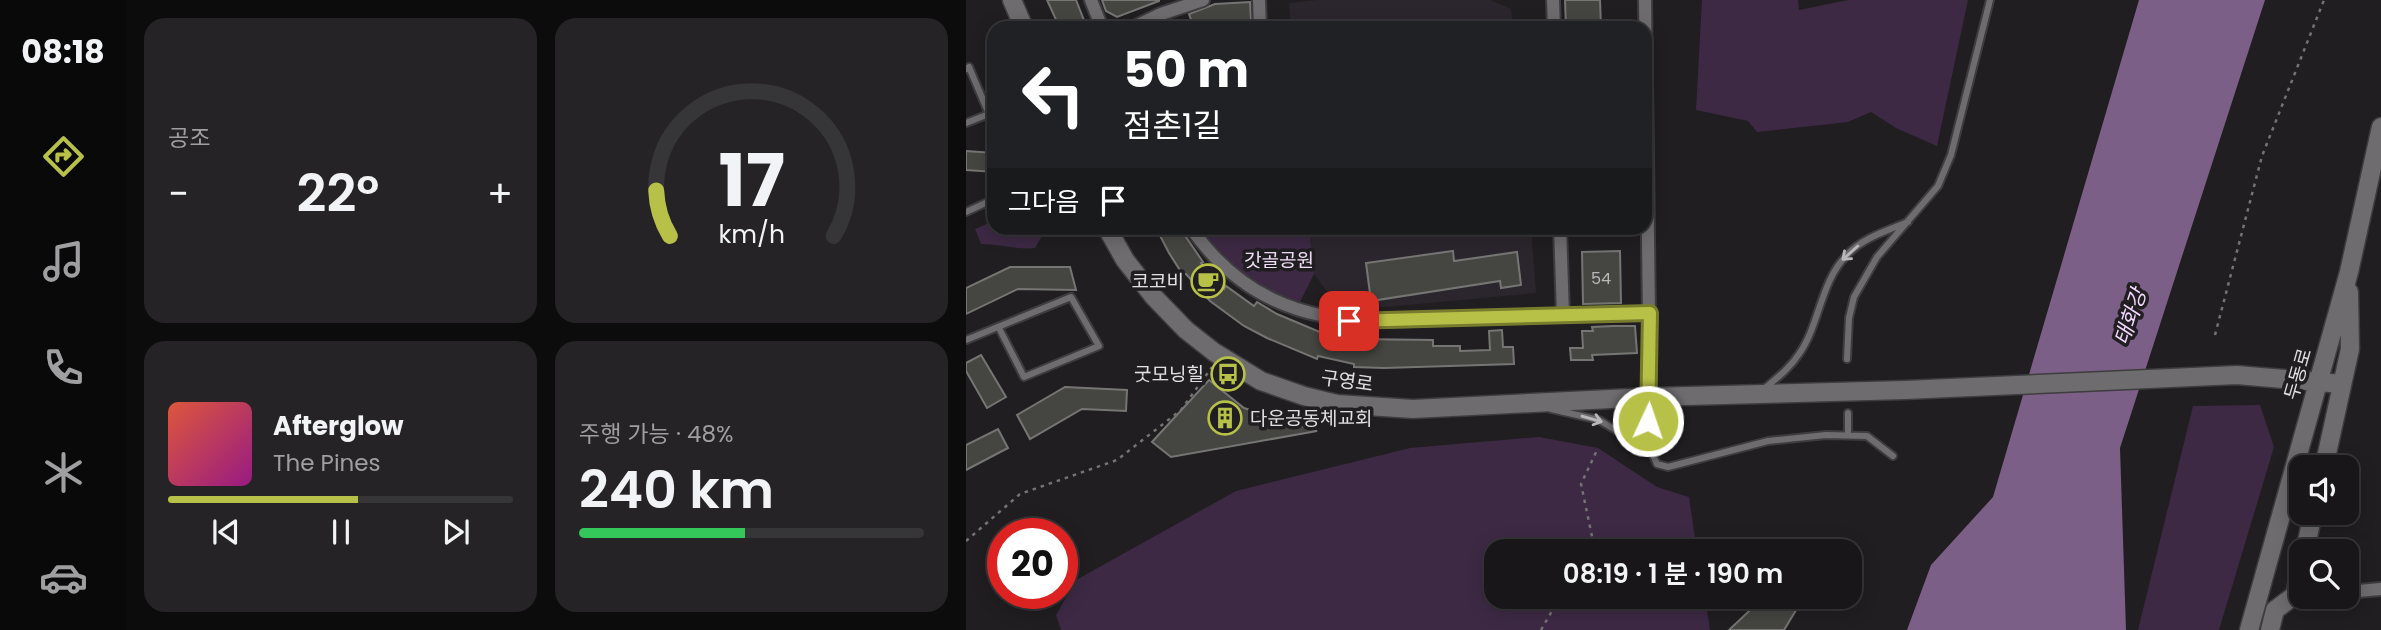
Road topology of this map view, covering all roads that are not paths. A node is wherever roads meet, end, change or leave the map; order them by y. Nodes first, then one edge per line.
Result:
1 (1012, 0) edge
2 (1091, 0) edge
3 (1203, 0) edge
4 (1259, 0) edge
5 (1553, 0) edge
6 (1645, 0) edge
7 (1990, 0) edge
8 (1021, 21) edge
9 (1099, 21) edge
10 (1146, 21) edge
11 (1260, 21) edge
12 (1554, 21) edge
13 (1645, 21) edge
14 (966, 69) edge
15 (987, 109) edge
16 (987, 115) edge
17 (966, 123) edge
18 (2381, 127) edge
19 (987, 202) edge
20 (966, 212) edge
21 (1909, 221) junction
22 (1111, 235) edge
23 (1197, 235) edge
24 (1560, 235) edge
25 (1649, 235) edge
26 (2349, 272) junction
27 (1650, 313) junction
28 (1563, 314) junction
29 (999, 328) junction
30 (966, 340) edge
31 (1847, 359) dead end
32 (2318, 382) junction
33 (2342, 384) junction
34 (1756, 394) junction
35 (1650, 397) junction
36 (1528, 403) junction
37 (1848, 413) dead end
38 (1848, 435) junction
39 (1650, 451) junction
40 (2327, 455) edge
41 (1893, 456) dead end
42 (2381, 589) edge
43 (2359, 591) edge
44 (2289, 601) edge
45 (2249, 630) edge
46 (2270, 630) edge

1 - 8 main road
2 - 9 street
3 - 10 street
4 - 11 street
5 - 12 street
6 - 13 street
7 - 21 lane
14 - 15 lane
16 - 17 lane
18 - 26 main road, 두동로
19 - 20 lane
21 - 31 lane
21 -> 34 lane
22 - 36 main road, 구영로
23 - 28 street
24 - 28 street
25 - 27 street
26 - 32 main road, 두동로
26 - 33 main road
27 - 28 street
27 - 35 street
29 - 29 lane
29 - 30 lane
32 - 33 main road
32 - 34 main road, 구영로
32 - 45 main road, 두동로
33 - 40 main road
34 - 35 main road, 구영로
35 - 36 main road, 구영로
35 - 39 lane
36 -> 39 lane
37 - 38 lane
38 - 39 lane
38 - 41 lane
42 - 43 street
44 - 46 main road

